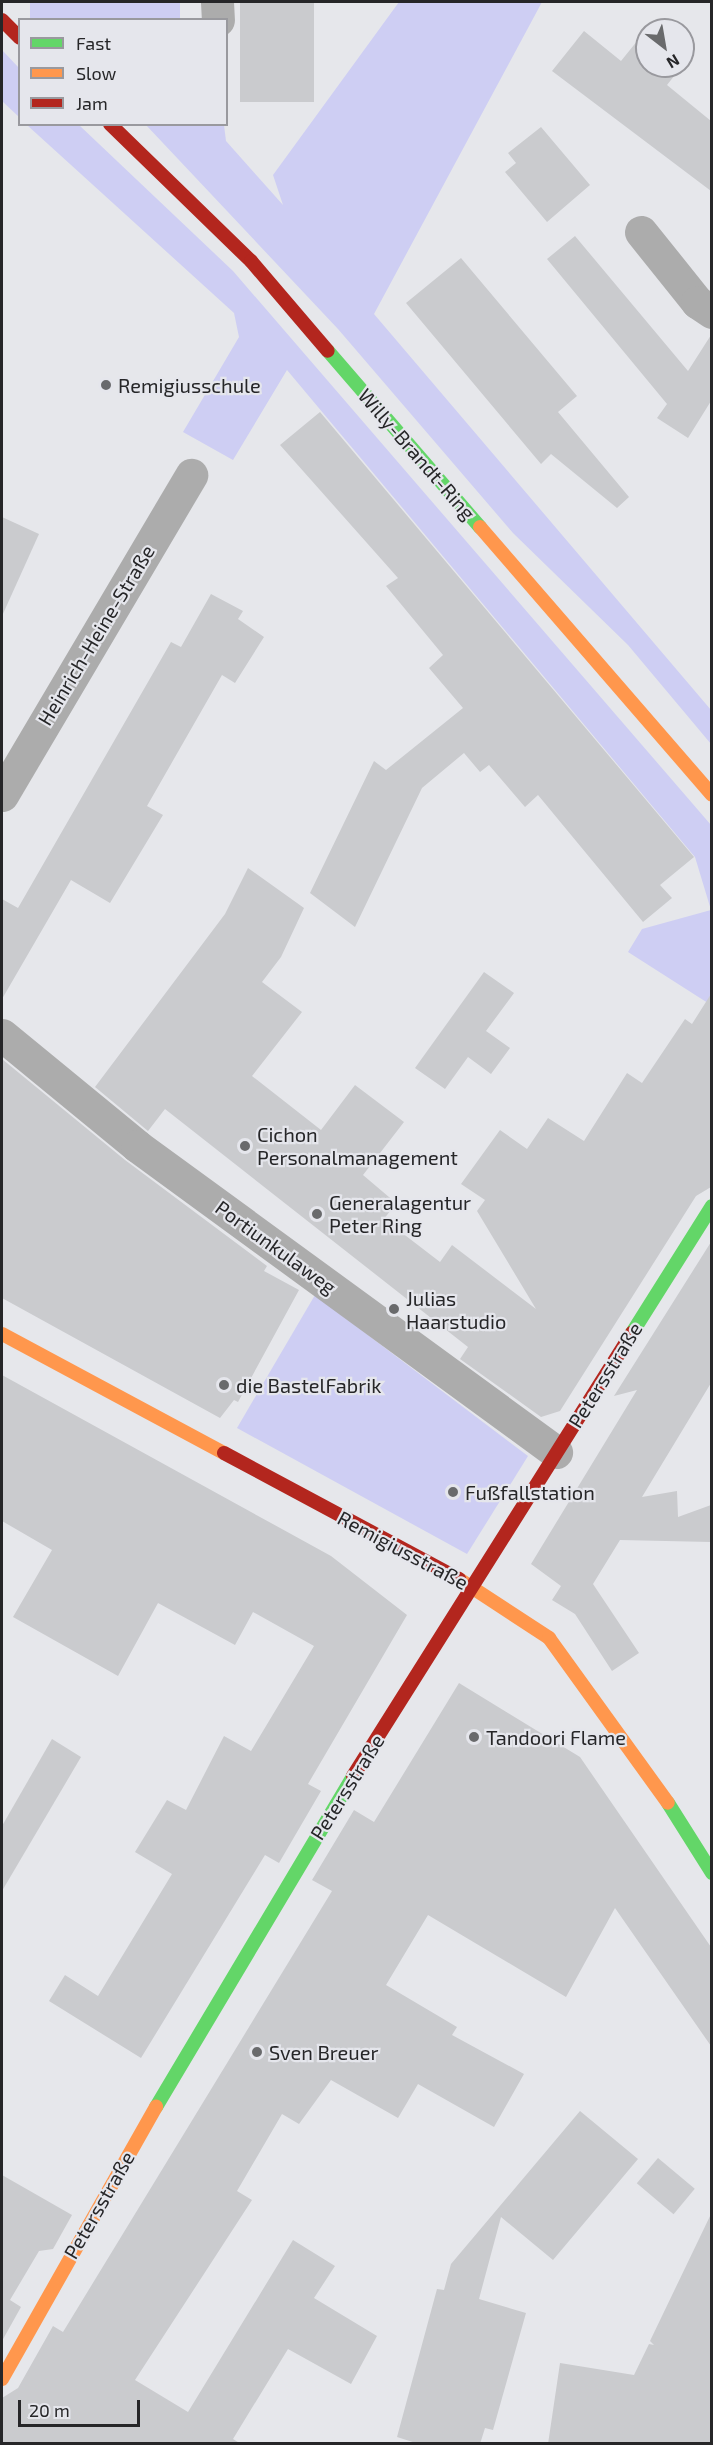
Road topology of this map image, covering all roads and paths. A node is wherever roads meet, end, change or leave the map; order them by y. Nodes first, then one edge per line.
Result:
1 (217, 2) edge
2 (218, 18) edge
3 (2, 20) edge
4 (18, 36) edge
5 (112, 126) edge
6 (641, 232) dead end
7 (711, 312) edge
8 (191, 475) dead end
9 (2, 795) edge
10 (711, 795) edge
11 (2, 1035) edge
12 (711, 1206) edge
13 (2, 1334) edge
14 (556, 1452) junction
15 (473, 1587) junction
16 (711, 1873) edge
17 (2, 2379) edge

1 - 2 street
3 - 4 street
5 - 10 street, Willy-Brandt-Ring
6 - 7 street
8 - 9 street, Heinrich-Heine-Straße
11 - 14 street, Portiunkulaweg
12 - 14 street, Petersstraße
13 - 15 street, Remigiusstraße
14 - 15 street, Petersstraße
15 - 16 street, Remigiusstraße
15 - 17 street, Petersstraße

